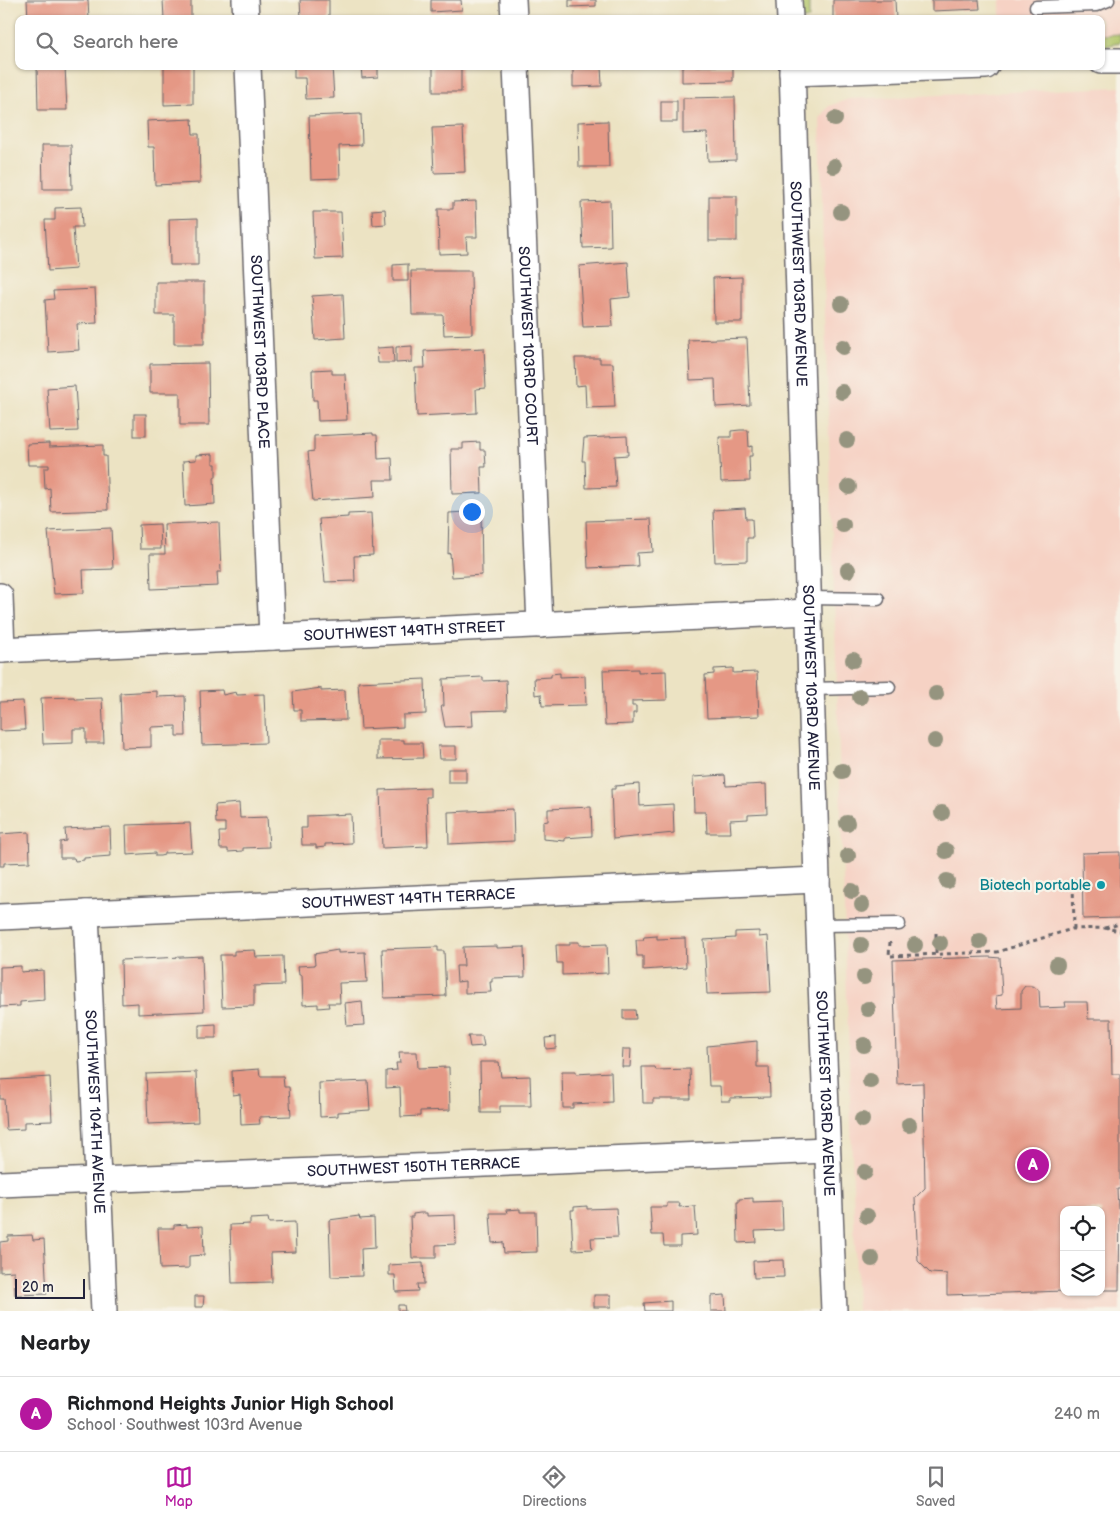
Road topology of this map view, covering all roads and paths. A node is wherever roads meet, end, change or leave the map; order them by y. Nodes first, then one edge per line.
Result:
1 (245, 0) edge
2 (513, 0) edge
3 (789, 0) edge
4 (1108, 0) edge
5 (1036, 8) edge
6 (246, 15) edge
7 (514, 15) edge
8 (790, 15) edge
9 (1120, 61) edge
10 (1105, 62) edge
11 (248, 70) edge
12 (516, 70) edge
13 (792, 70) edge
14 (0, 596) edge
15 (878, 599) dead end
16 (808, 605) junction
17 (540, 624) junction
18 (272, 637) junction
19 (1, 650) edge
20 (889, 687) dead end
21 (811, 689) junction
22 (817, 880) junction
23 (1083, 890) dead end
24 (86, 913) junction
25 (0, 916) edge
26 (899, 924) dead end
27 (1120, 924) edge
28 (819, 925) junction
29 (1105, 928) junction
30 (1074, 929) junction
31 (1120, 931) edge
32 (936, 932) dead end
33 (890, 939) dead end
34 (936, 954) junction
35 (828, 1150) junction
36 (99, 1180) junction
37 (0, 1184) edge
38 (104, 1311) edge
39 (834, 1311) edge

1 - 6 street
2 - 7 street
3 - 8 street
4 - 5 lane
9 - 10 street
11 - 18 street, SOUTHWEST 103RD PLACE
12 - 17 street, SOUTHWEST 103RD COURT
13 - 16 street, SOUTHWEST 103RD AVENUE
14 - 19 street
15 - 16 lane
16 - 17 street, SOUTHWEST 149TH STREET
16 - 21 street, SOUTHWEST 103RD AVENUE
17 - 18 street, SOUTHWEST 149TH STREET
18 - 19 street, SOUTHWEST 149TH STREET
20 - 21 lane
21 - 22 street, SOUTHWEST 103RD AVENUE
22 - 24 street, SOUTHWEST 149TH TERRACE
22 - 28 street, SOUTHWEST 103RD AVENUE
23 - 30 path
24 - 25 street, SOUTHWEST 149TH TERRACE
24 - 36 street, SOUTHWEST 104TH AVENUE
26 - 28 lane
27 - 29 path
28 - 35 street, SOUTHWEST 103RD AVENUE
29 - 30 path
29 - 31 path
30 - 34 path
32 - 34 path
33 - 34 path
35 - 36 street, SOUTHWEST 150TH TERRACE
35 - 39 street, SOUTHWEST 103RD AVENUE
36 - 37 street, SOUTHWEST 150TH TERRACE
36 - 38 street, SOUTHWEST 104TH AVENUE

